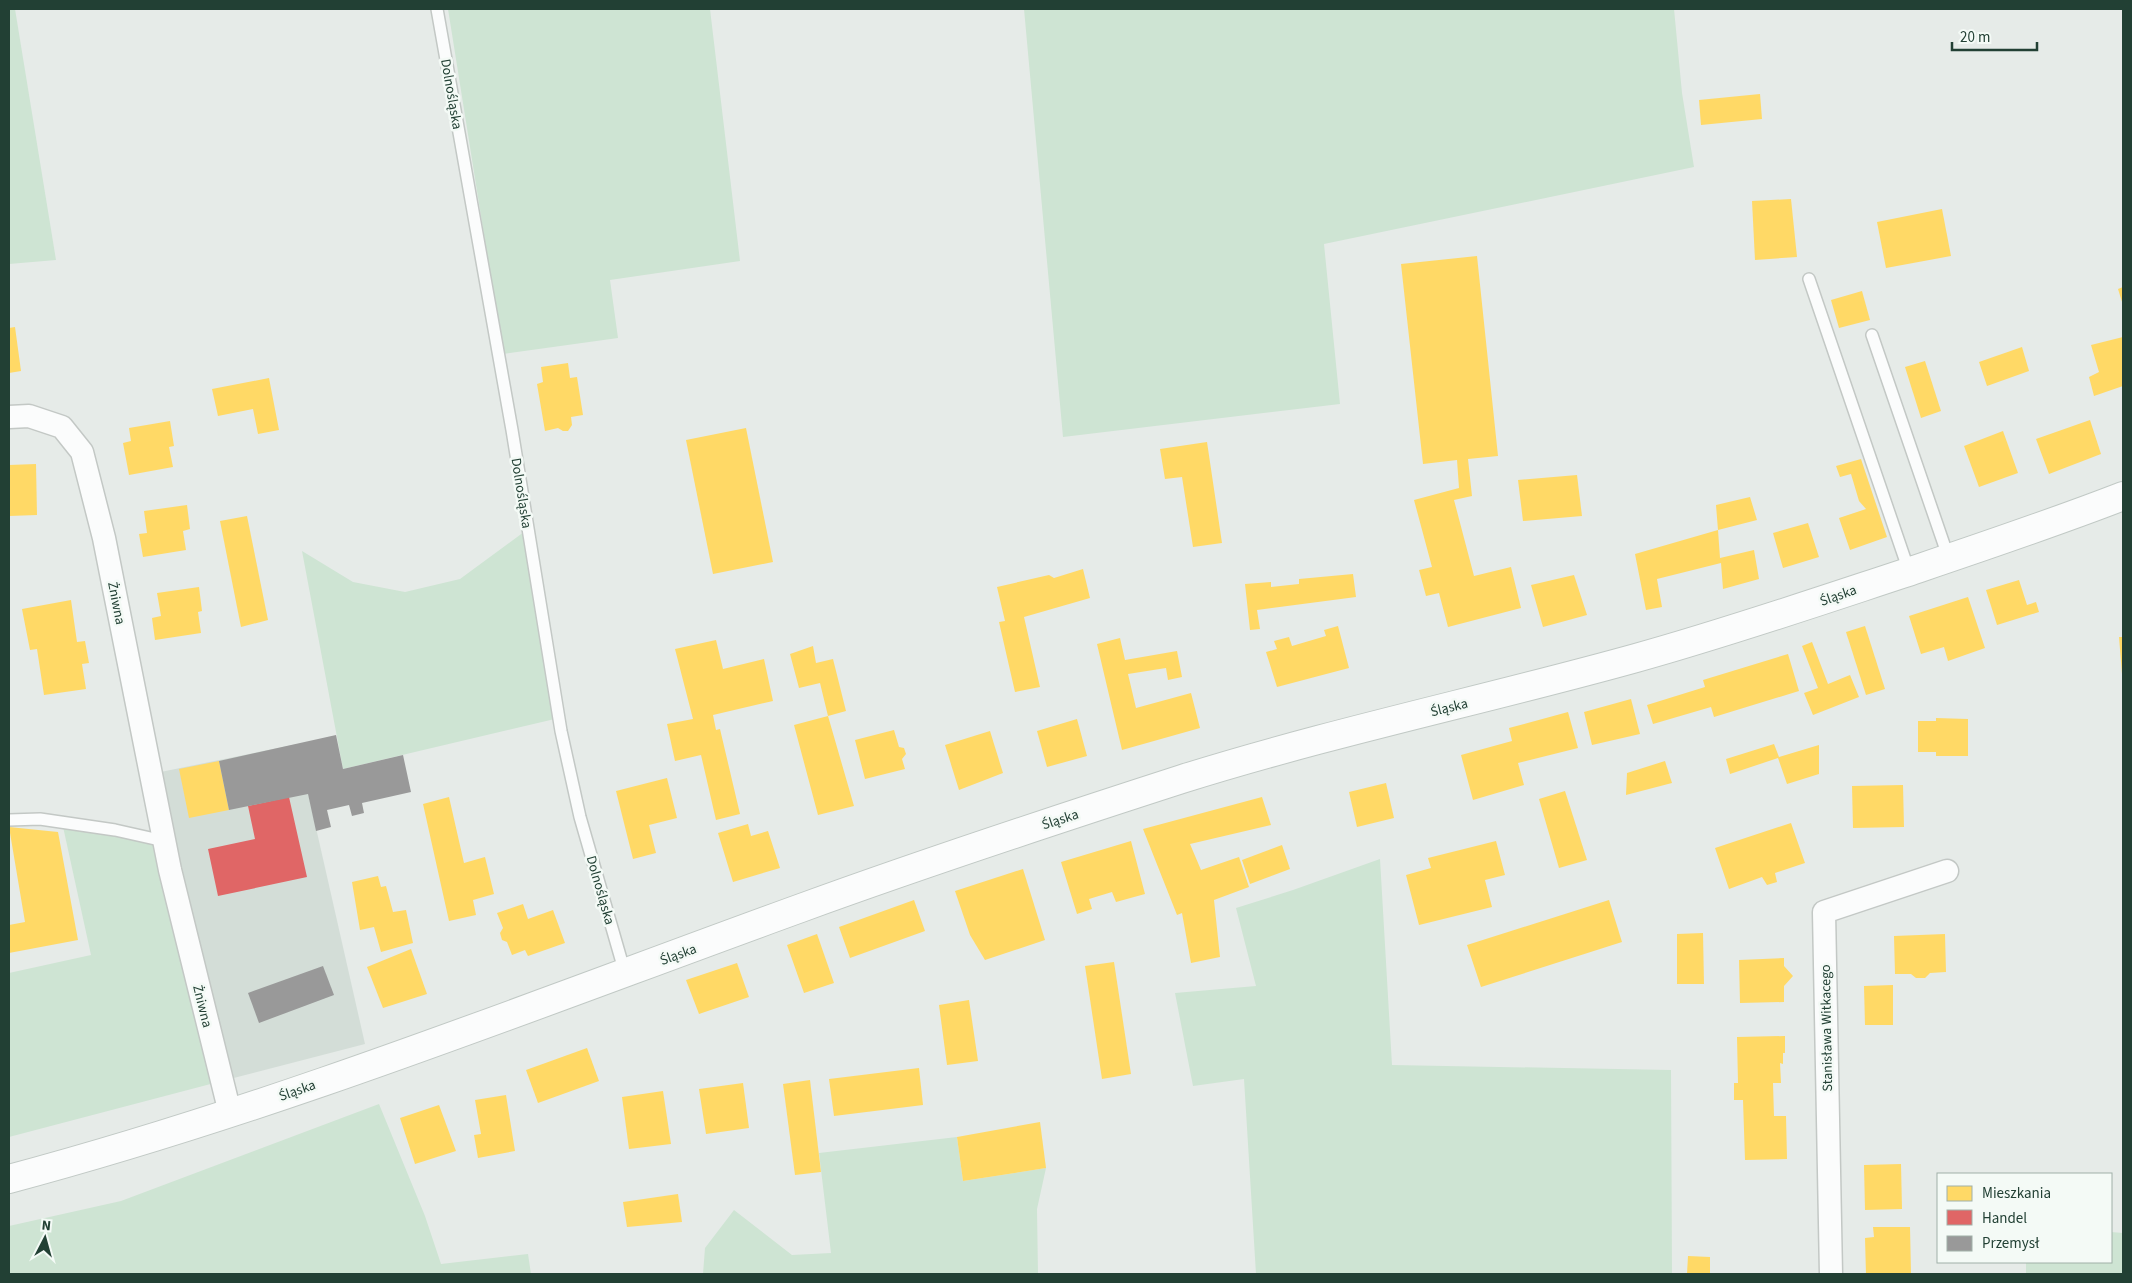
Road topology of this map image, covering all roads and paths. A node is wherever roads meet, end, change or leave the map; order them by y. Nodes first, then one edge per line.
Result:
1 (437, 9) edge
2 (1809, 279) dead end
3 (1872, 335) dead end
4 (9, 417) edge
5 (2123, 496) edge
6 (1949, 558) junction
7 (1909, 571) junction
8 (9, 820) edge
9 (164, 841) junction
10 (1946, 871) dead end
11 (625, 973) junction
12 (230, 1113) junction
13 (9, 1179) edge
14 (1831, 1274) edge

1 - 11 lane, Dolnośląska
2 - 7 lane
3 - 6 lane
4 - 9 street, Żniwna
5 - 6 street, Śląska
6 - 7 street, Śląska
7 - 11 street, Śląska
8 - 9 lane
9 - 12 street, Żniwna
10 - 14 street, Stanisława Witkacego
11 - 12 street, Śląska
12 - 13 street, Śląska

